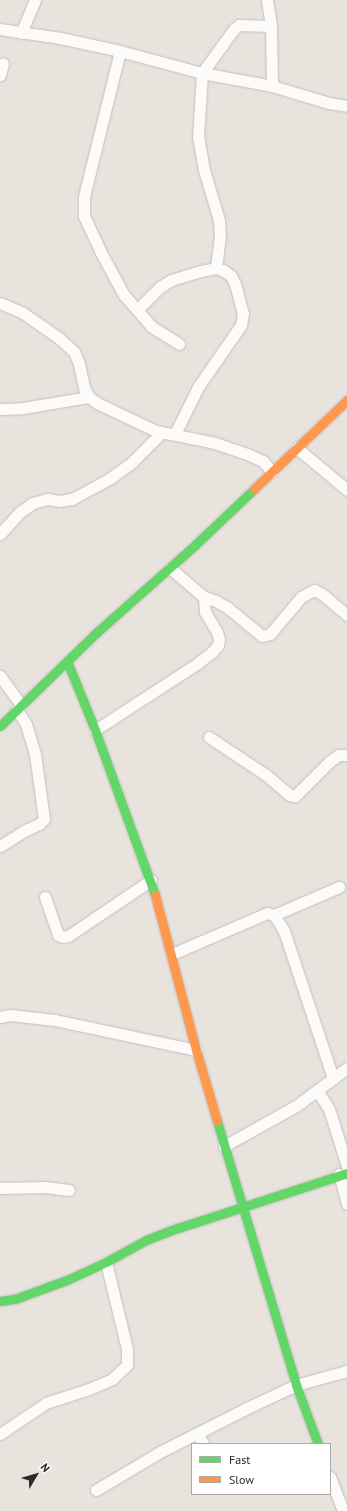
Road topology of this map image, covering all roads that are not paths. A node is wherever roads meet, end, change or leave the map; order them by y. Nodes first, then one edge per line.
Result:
1 (35, 0) edge
2 (267, 0) edge
3 (271, 26) junction
4 (0, 29) edge
5 (21, 33) junction
6 (120, 51) junction
7 (3, 63) dead end
8 (202, 73) junction
9 (0, 75) edge
10 (272, 86) junction
11 (347, 106) edge
12 (216, 268) junction
13 (0, 303) edge
14 (137, 310) junction
15 (179, 344) dead end
16 (89, 397) junction
17 (347, 400) edge
18 (0, 409) edge
19 (162, 432) junction
20 (175, 434) junction
21 (297, 448) junction
22 (272, 472) junction
23 (347, 490) edge
24 (0, 534) edge
25 (170, 568) junction
26 (204, 597) junction
27 (347, 615) edge
28 (67, 661) junction
29 (0, 676) edge
30 (19, 707) junction
31 (0, 726) edge
32 (95, 730) junction
33 (209, 737) dead end
34 (347, 755) edge
35 (0, 846) edge
36 (151, 880) junction
37 (339, 887) dead end
38 (45, 897) dead end
39 (274, 915) junction
40 (172, 954) junction
41 (0, 1017) edge
42 (196, 1050) junction
43 (347, 1068) edge
44 (333, 1078) junction
45 (317, 1090) junction
46 (224, 1146) junction
47 (347, 1166) edge
48 (343, 1174) edge
49 (0, 1188) edge
50 (69, 1190) dead end
51 (347, 1204) edge
52 (242, 1206) junction
53 (106, 1262) junction
54 (0, 1301) edge
55 (347, 1371) edge
56 (296, 1385) junction
57 (0, 1434) edge
58 (201, 1439) edge
59 (318, 1443) edge
60 (331, 1480) edge
61 (96, 1490) dead end
62 (342, 1511) edge

1 - 5 street
2 - 3 street
3 - 8 street
3 - 10 street
4 - 5 street
5 - 6 street
6 - 8 street
6 - 14 street
7 - 9 street
8 - 10 street
8 - 12 street
10 - 11 street
12 - 14 street
12 - 20 street
13 - 16 street
14 - 15 street
16 - 18 street
16 - 19 street
17 - 21 street
19 - 20 street
19 - 24 street
20 - 22 street
21 - 22 street
21 - 23 street
22 - 25 street
25 - 26 street
25 - 28 street
26 - 27 street
26 - 32 street
28 - 30 street
28 - 32 street
29 - 30 street
30 - 31 street
30 - 35 street
32 - 36 street
33 - 34 street
36 - 38 street
36 - 40 street
37 - 39 street
39 - 40 street
39 - 44 street
40 - 42 street
41 - 42 street
42 - 46 street
43 - 44 street
44 - 45 street
45 - 46 street
45 - 47 street
46 - 52 street
48 - 51 street
48 - 52 street
49 - 50 street
52 - 53 street
52 - 56 street
53 - 54 street
53 - 57 street
55 - 56 street
56 - 58 street
56 - 59 street
58 - 61 street
60 - 62 street

